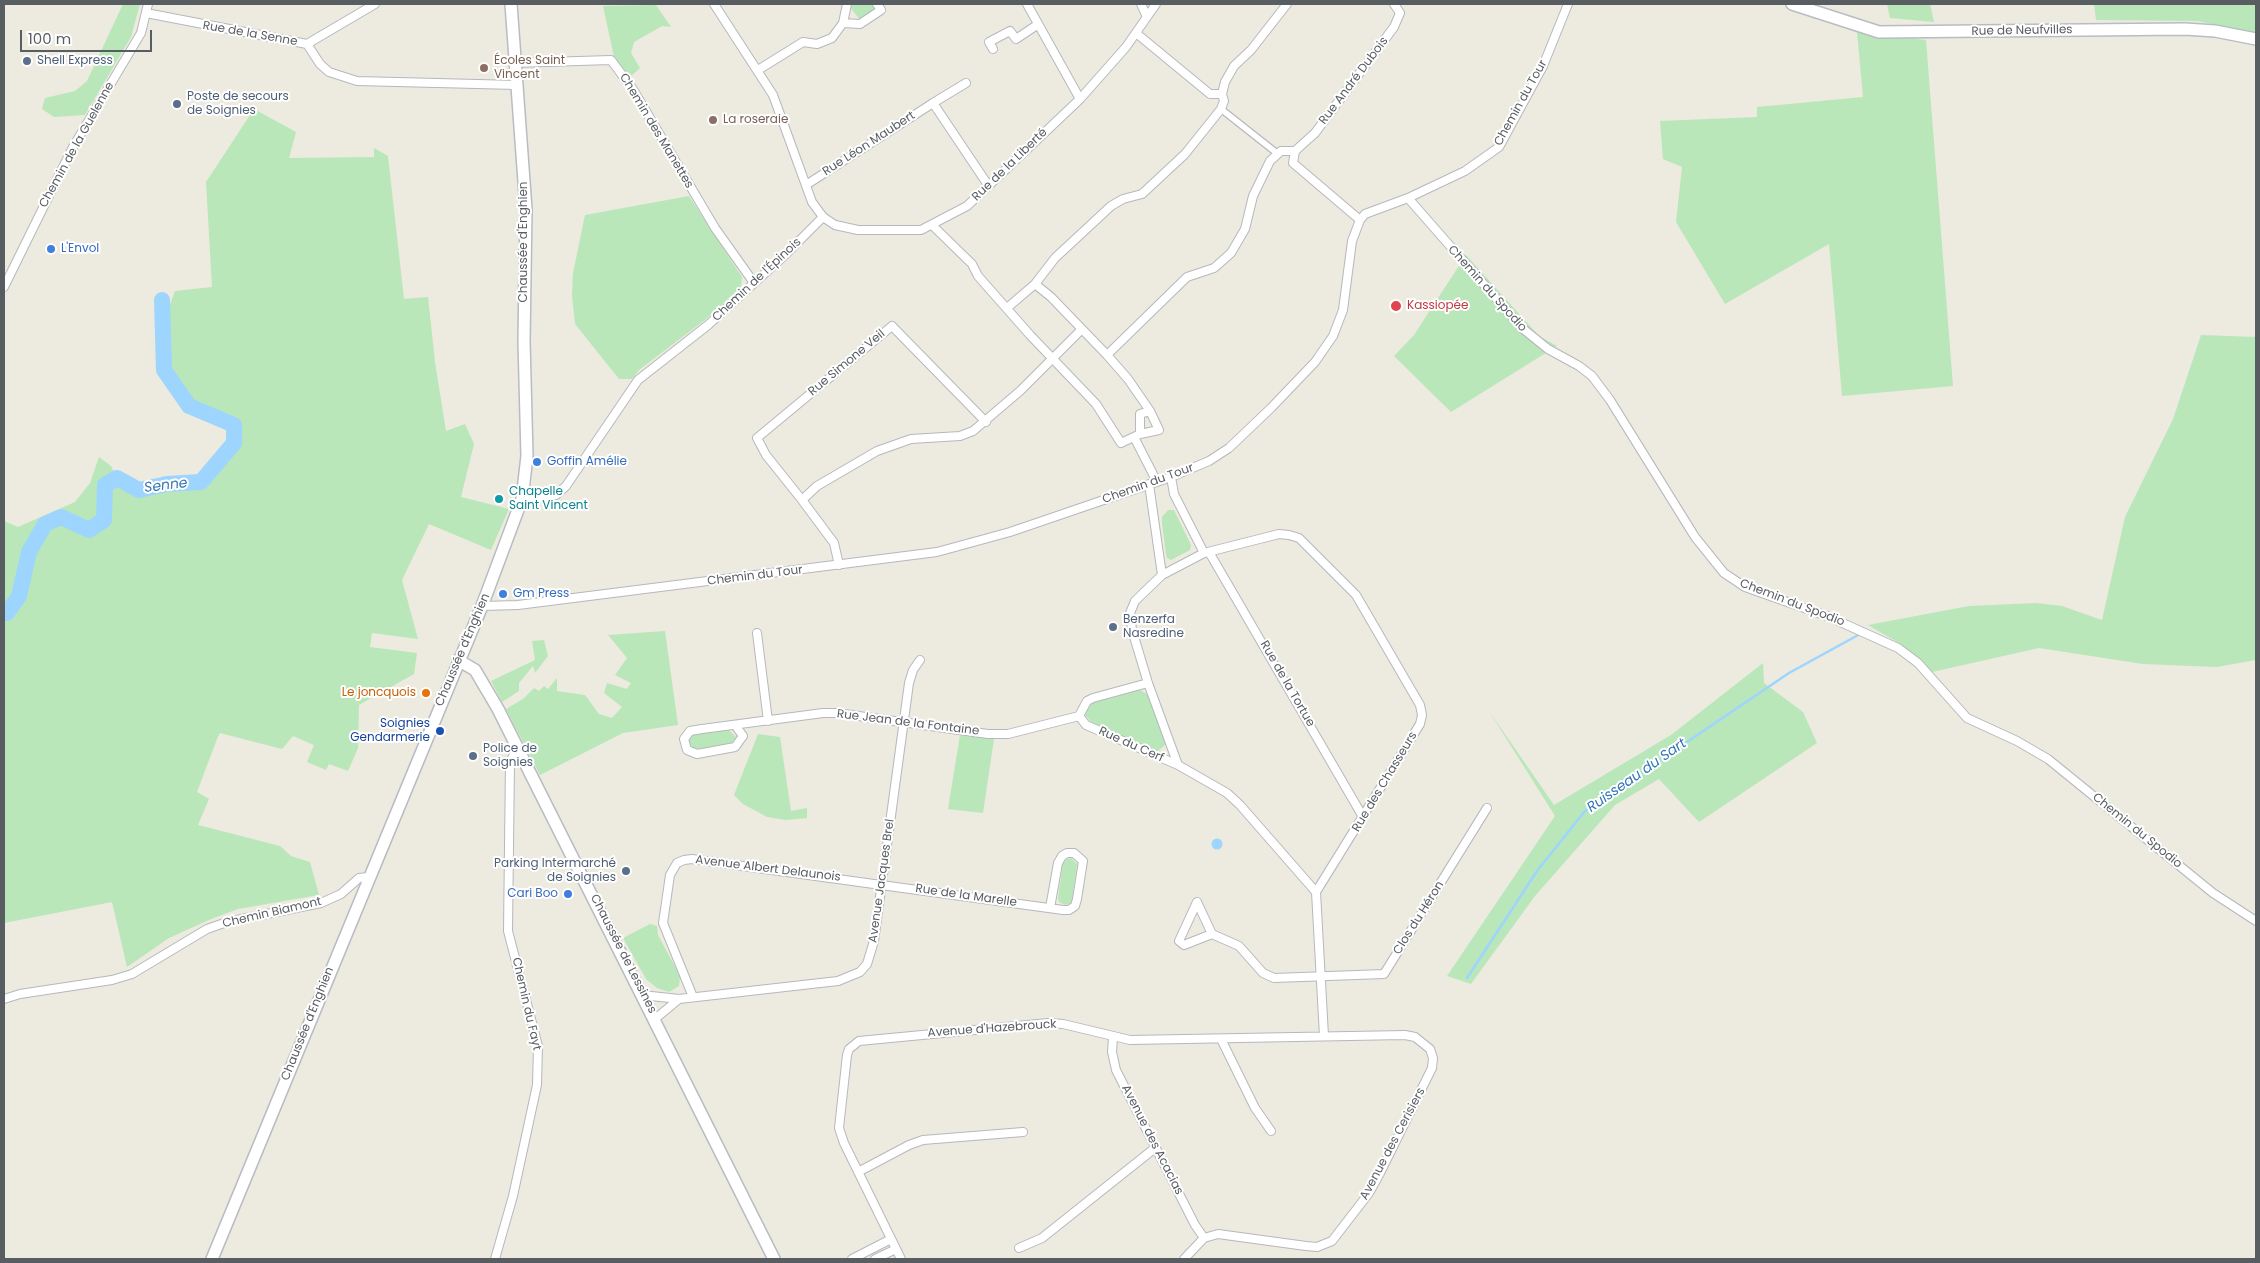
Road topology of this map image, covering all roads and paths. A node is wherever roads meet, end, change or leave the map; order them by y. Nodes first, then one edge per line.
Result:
1 (148, 4) edge
2 (375, 4) edge
3 (510, 4) edge
4 (714, 4) edge
5 (848, 4) edge
6 (877, 4) edge
7 (1029, 4) edge
8 (1141, 4) edge
9 (1156, 4) edge
10 (1287, 4) edge
11 (1394, 4) edge
12 (1568, 4) edge
13 (1792, 4) edge
14 (146, 13) junction
15 (1147, 17) junction
16 (843, 23) junction
17 (1037, 25) junction
18 (1136, 33) junction
19 (2256, 39) edge
20 (307, 44) junction
21 (993, 49) dead end
22 (514, 63) junction
23 (758, 70) junction
24 (966, 83) dead end
25 (516, 85) junction
26 (1080, 99) junction
27 (1223, 102) junction
28 (933, 103) junction
29 (1296, 152) junction
30 (1278, 154) junction
31 (988, 185) junction
32 (806, 186) junction
33 (1408, 198) junction
34 (823, 217) junction
35 (1360, 220) junction
36 (932, 225) junction
37 (754, 283) junction
38 (1035, 284) junction
39 (4, 286) edge
40 (1008, 308) junction
41 (1082, 329) junction
42 (1107, 355) junction
43 (1053, 358) junction
44 (1150, 411) junction
45 (986, 422) junction
46 (1137, 436) junction
47 (1171, 477) junction
48 (1153, 483) junction
49 (522, 499) junction
50 (802, 500) junction
51 (1206, 552) junction
52 (839, 565) junction
53 (1162, 574) junction
54 (482, 606) junction
55 (757, 633) dead end
56 (458, 660) junction
57 (920, 660) dead end
58 (1148, 683) junction
59 (1079, 716) junction
60 (768, 721) junction
61 (903, 723) junction
62 (735, 725) junction
63 (518, 747) junction
64 (1178, 765) junction
65 (1487, 808) dead end
66 (1363, 817) junction
67 (368, 877) junction
68 (881, 884) junction
69 (1316, 892) junction
70 (1050, 908) junction
71 (2256, 921) edge
72 (1212, 934) junction
73 (1321, 976) junction
74 (642, 995) junction
75 (693, 997) junction
76 (4, 999) edge
77 (679, 999) junction
78 (655, 1019) junction
79 (1324, 1036) junction
80 (1113, 1037) junction
81 (1221, 1039) junction
82 (1271, 1131) dead end
83 (1023, 1132) dead end
84 (1155, 1148) junction
85 (858, 1172) junction
86 (1204, 1238) junction
87 (891, 1239) junction
88 (1019, 1248) dead end
89 (896, 1249) junction
90 (212, 1259) edge
91 (495, 1259) edge
92 (774, 1259) edge
93 (852, 1259) edge
94 (874, 1259) edge
95 (901, 1259) edge
96 (1184, 1259) edge

1 - 14 street, Chemin de la Guelenne
2 - 20 street, Rue de la Senne
3 - 22 main road, Chaussée d'Enghien
4 - 23 street
5 - 16 street
6 - 16 street
7 - 17 street
8 - 15 street
9 - 15 street, Rue de la Liberté
10 - 27 street
11 - 29 street, Rue André Dubois
12 - 33 street, Chemin du Tour
13 - 19 main road, Rue de Neufvilles
14 - 20 street, Rue de la Senne
14 - 39 street, Chemin de la Guelenne
15 - 18 street, Rue de la Liberté
16 - 23 street
17 - 21 street
17 - 26 street
18 - 26 street, Rue de la Liberté
18 - 27 street
20 - 25 street
22 - 25 main road, Chaussée d'Enghien
22 - 37 street, Chemin des Manettes
23 - 32 street
24 - 28 street, Rue Léon Maubert
25 - 49 main road, Chaussée d'Enghien
26 - 31 street, Rue de la Liberté
27 - 30 street
27 - 38 street
28 - 31 street
28 - 32 street, Rue Léon Maubert
29 - 30 street
29 - 35 street
30 - 42 street
31 - 36 street, Rue de la Liberté
32 - 34 street
33 - 35 street, Chemin du Tour
33 - 71 street, Chemin du Spodio
34 - 36 street, Rue de la Liberté
34 - 37 street, Chemin de l'Épinois
35 - 47 street, Chemin du Tour
36 - 40 street
37 - 49 street, Chemin de l'Épinois
38 - 40 street
38 - 41 street
40 - 43 street
41 - 42 street
41 - 43 street
42 - 44 street
43 - 45 street
43 - 46 street
44 - 46 street
44 - 46 street
45 - 50 street
45 - 50 street, Rue Simone Veil
46 - 48 street
47 - 48 street, Chemin du Tour
47 - 51 street, Rue de la Tortue
48 - 52 street, Chemin du Tour
48 - 53 street
49 - 54 main road, Chaussée d'Enghien
50 - 52 street
51 - 53 street
51 - 66 street, Rue de la Tortue
51 - 66 street, Rue des Chasseurs
52 - 54 street, Chemin du Tour
53 - 58 street, Rue du Cerf
54 - 56 main road, Chaussée d'Enghien
55 - 60 street
56 - 63 main road, Chaussée de Lessines
56 - 67 main road, Chaussée d'Enghien
57 - 61 street, Avenue Jacques Brel
58 - 59 street
58 - 64 street, Rue du Cerf
59 - 61 street, Rue Jean de la Fontaine
59 - 64 street, Rue du Cerf
60 - 61 street, Rue Jean de la Fontaine
60 - 62 street, Rue Jean de la Fontaine
61 - 68 street, Avenue Jacques Brel
62 - 62 street, Rue Jean de la Fontaine
63 - 74 main road, Chaussée de Lessines
63 - 91 street, Chemin du Fayt
64 - 69 street, Rue du Cerf
65 - 73 street, Clos du Héron
66 - 69 street, Rue des Chasseurs
67 - 76 street, Chemin Biamont
67 - 90 main road, Chaussée d'Enghien
68 - 70 street, Rue de la Marelle
68 - 75 street, Avenue Jacques Brel
68 - 75 street, Avenue Albert Delaunois
69 - 73 street
70 - 70 street, Rue de la Marelle
72 - 72 street
72 - 73 street
73 - 79 street
74 - 77 street, Avenue Jacques Brel
74 - 78 main road, Chaussée de Lessines
75 - 77 street, Avenue Jacques Brel
77 - 78 street
78 - 92 main road, Chaussée de Lessines
79 - 81 street, Avenue d'Hazebrouck
79 - 86 street, Avenue des Cerisiers
80 - 81 street, Avenue d'Hazebrouck
80 - 84 street, Avenue des Acacias
80 - 85 street, Avenue d'Hazebrouck
81 - 82 street
83 - 85 street
84 - 86 street, Avenue des Acacias
84 - 88 street
85 - 87 street
86 - 96 street
87 - 89 street
87 - 93 street
89 - 94 street
89 - 95 street

